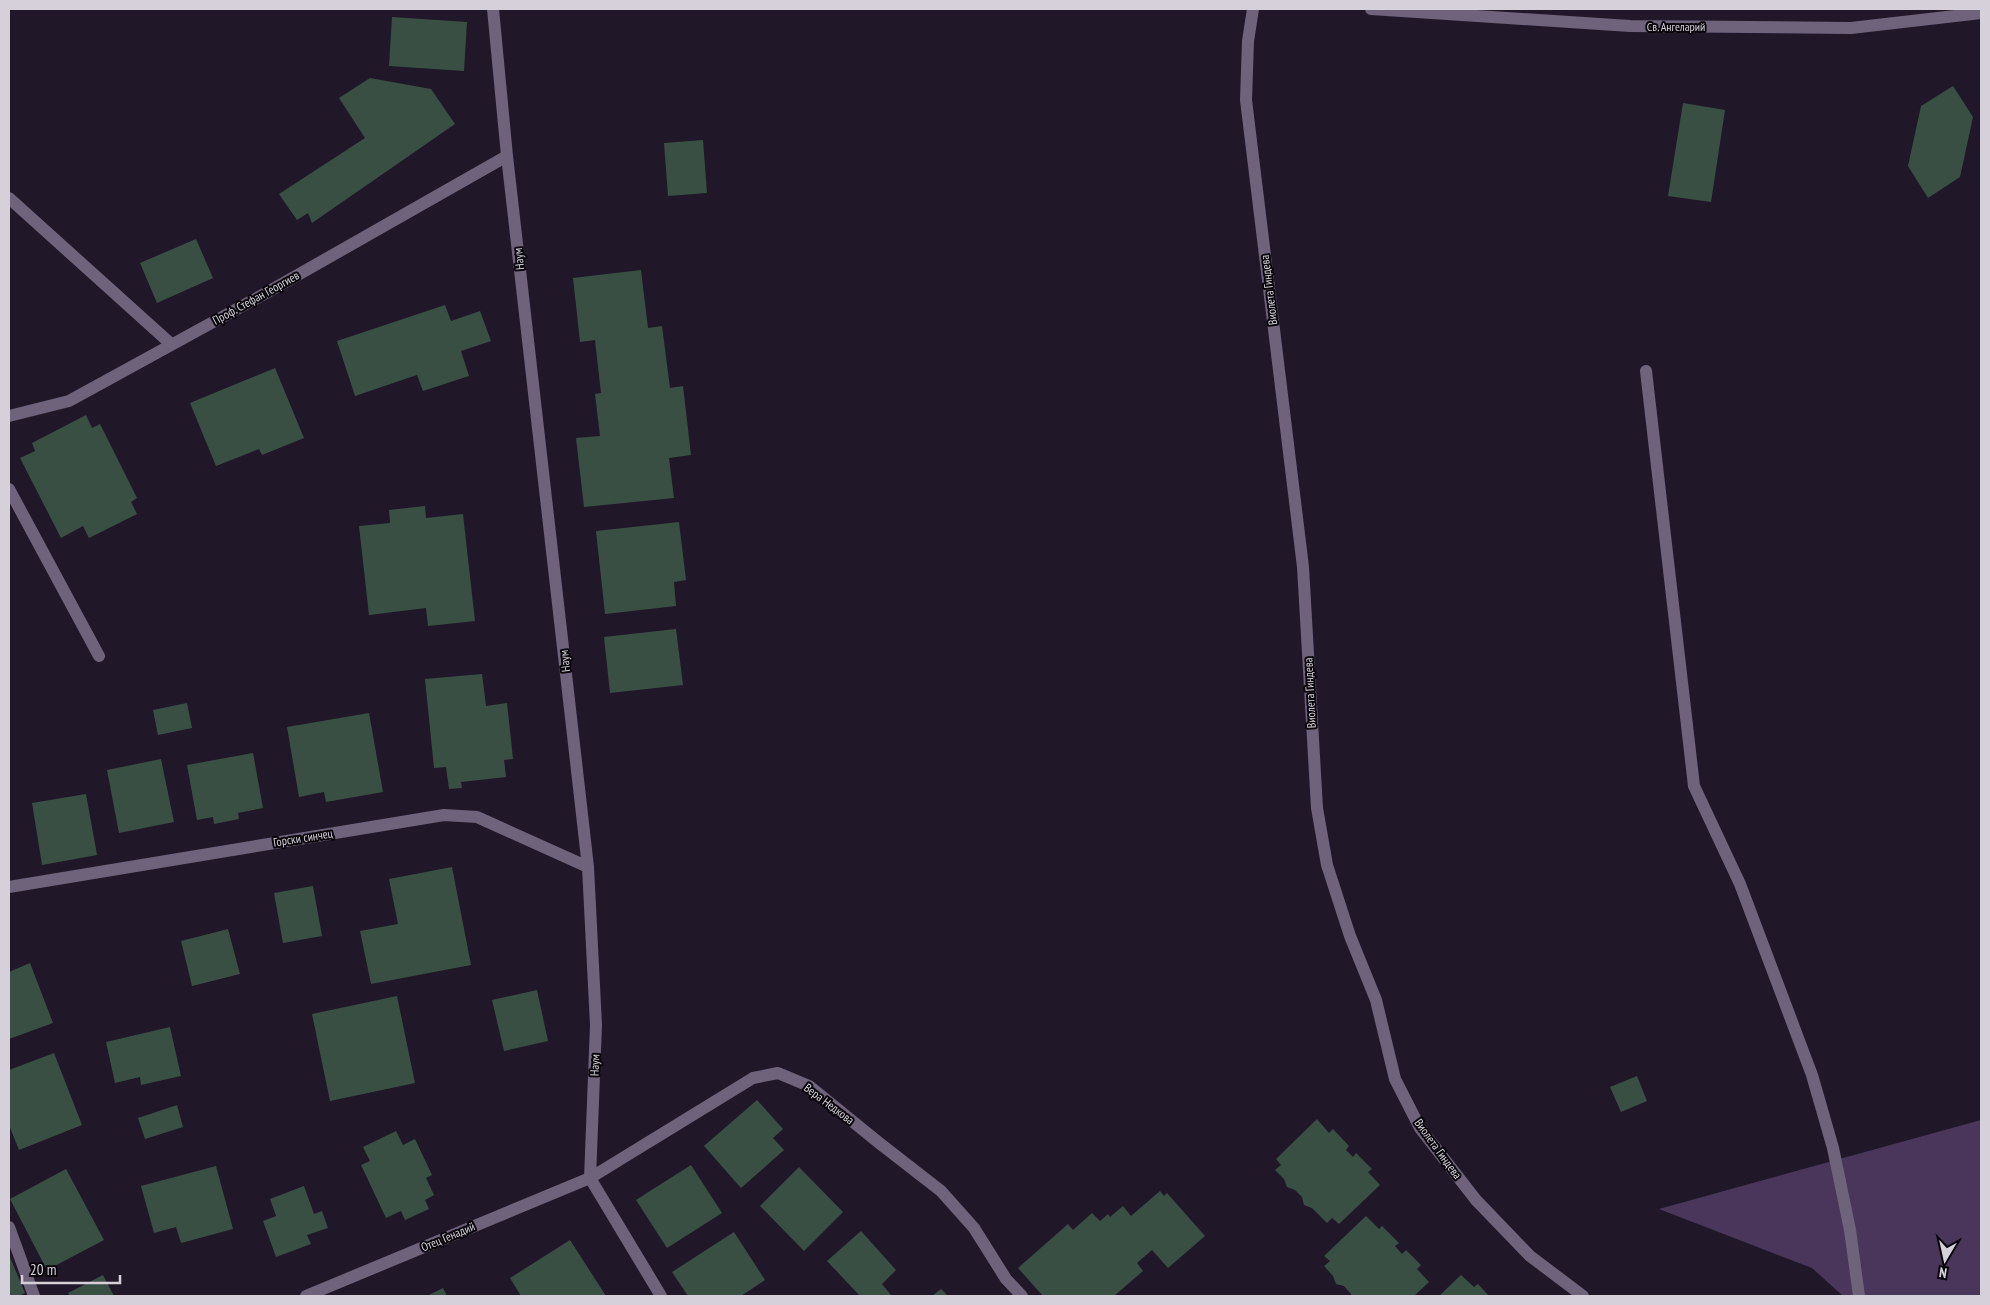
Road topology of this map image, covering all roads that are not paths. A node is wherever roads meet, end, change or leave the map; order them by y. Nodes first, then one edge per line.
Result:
1 (493, 9) edge
2 (1252, 9) edge
3 (1371, 9) edge
4 (1981, 13) edge
5 (507, 156) junction
6 (9, 198) edge
7 (171, 344) junction
8 (1646, 371) dead end
9 (9, 416) edge
10 (9, 489) edge
11 (99, 656) dead end
12 (588, 868) junction
13 (9, 887) edge
14 (590, 1178) junction
15 (9, 1226) edge
16 (34, 1296) edge
17 (306, 1296) edge
18 (662, 1296) edge
19 (1022, 1296) edge
20 (1583, 1296) edge
21 (1859, 1296) edge

1 - 5 street, Наум
2 - 20 street, Виолета Гиндева
3 - 4 street, Св. Ангеларий
5 - 7 street, Проф. Стефан Георгиев
5 - 12 street, Наум
6 - 7 street
7 - 9 street, Проф. Стефан Георгиев
8 - 21 street
10 - 11 street
12 - 13 street, Горски синчец
12 - 14 street, Наум
14 - 17 street, Отец Генадий
14 - 18 street
14 - 19 street, Вера Недкова
15 - 16 street

